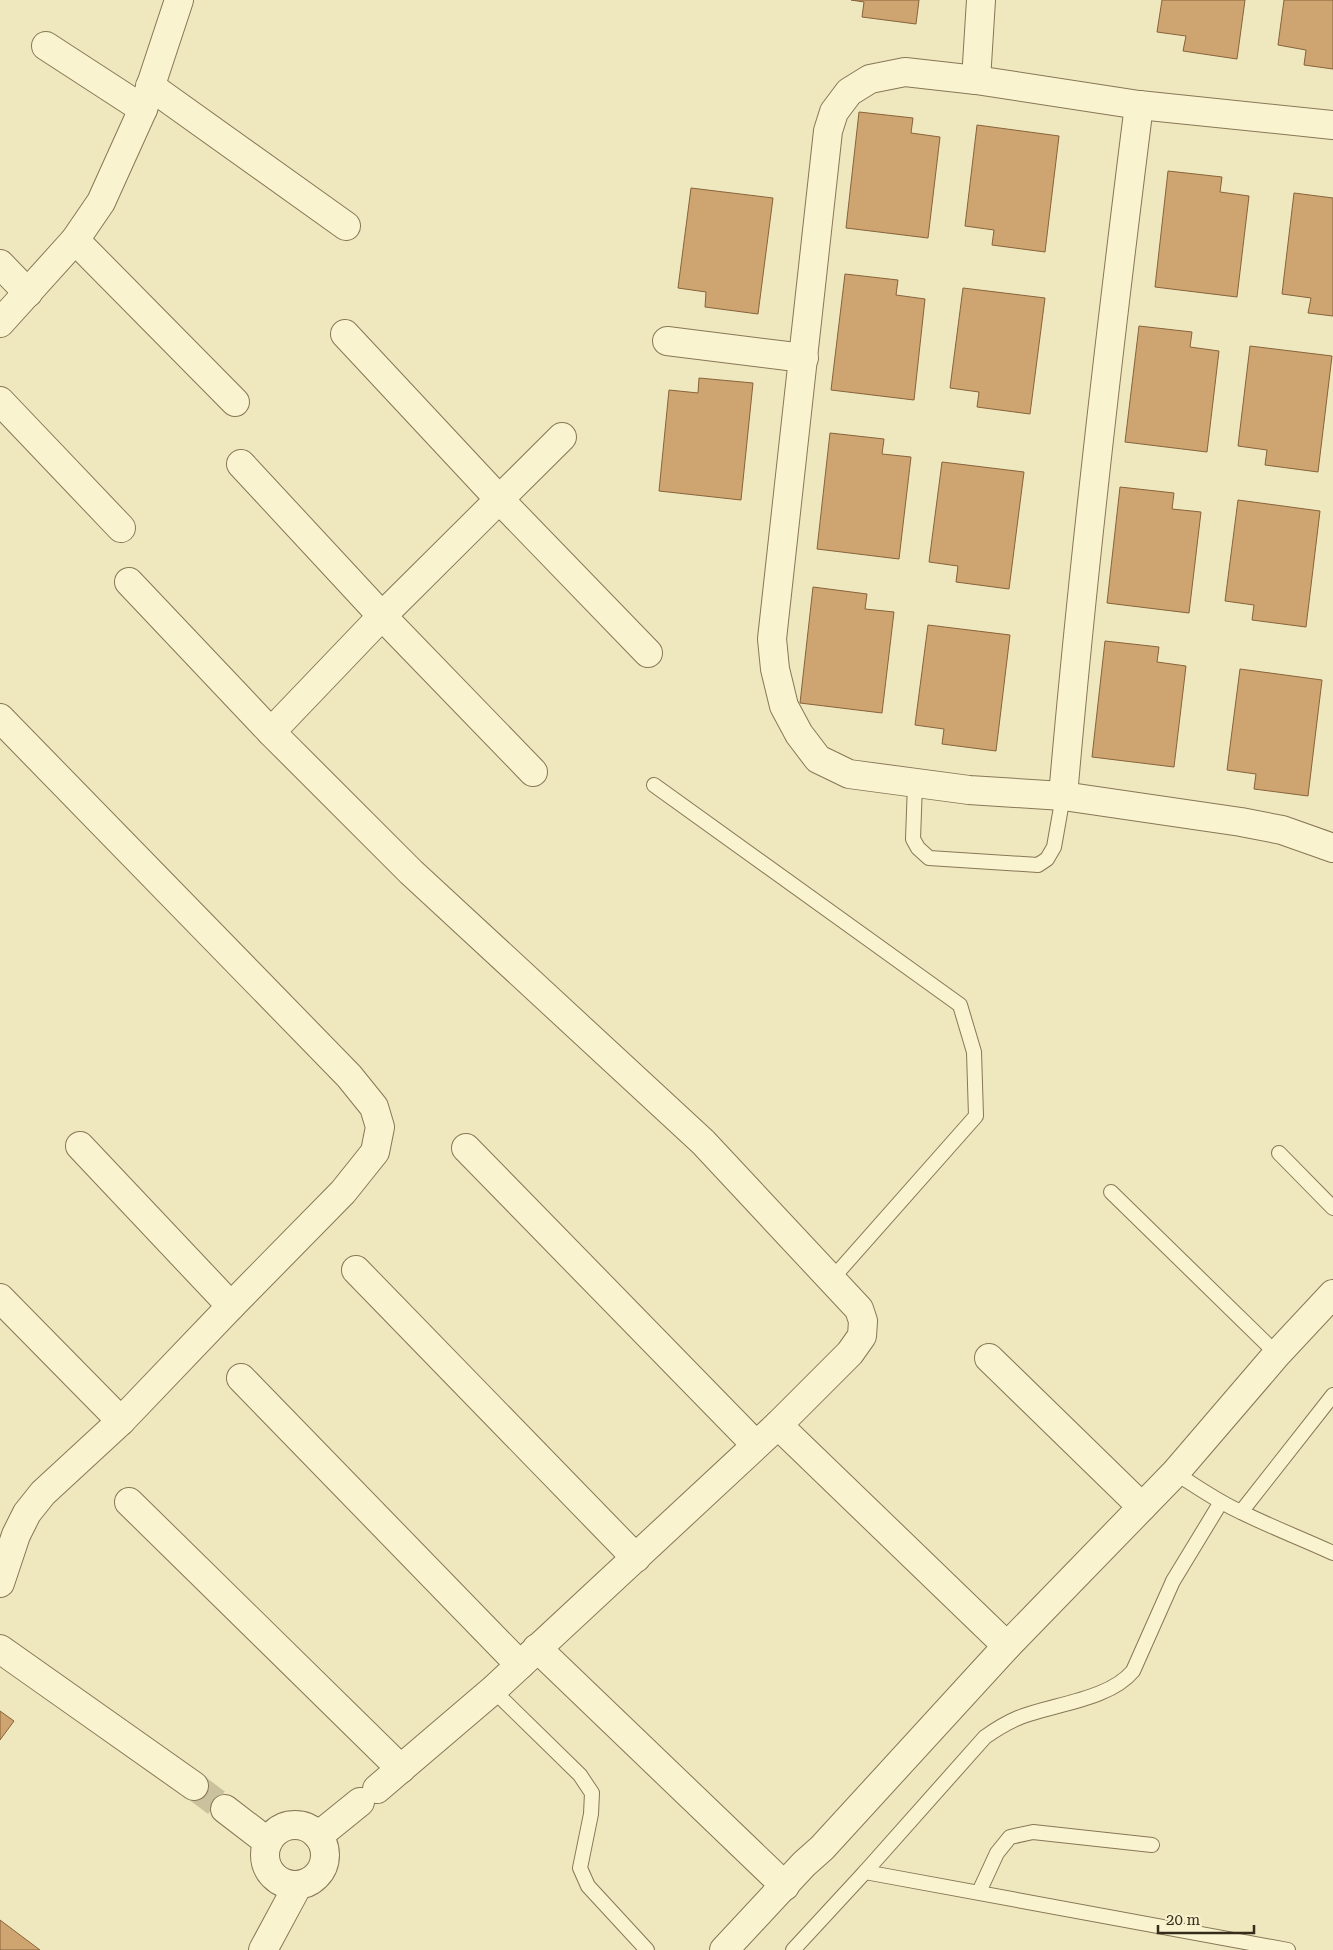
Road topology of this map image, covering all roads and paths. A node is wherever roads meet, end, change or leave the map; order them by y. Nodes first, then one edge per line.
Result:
1 (179, 0) edge
2 (981, 0) edge
3 (46, 46) dead end
4 (976, 80) junction
5 (146, 97) junction
6 (1139, 105) junction
7 (1333, 126) edge
8 (346, 226) dead end
9 (75, 240) junction
10 (0, 264) edge
11 (28, 293) junction
12 (0, 322) edge
13 (345, 334) dead end
14 (667, 341) dead end
15 (804, 358) junction
16 (0, 401) edge
17 (235, 402) dead end
18 (562, 437) dead end
19 (241, 464) dead end
20 (499, 499) junction
21 (121, 528) dead end
22 (129, 582) dead end
23 (382, 616) junction
24 (648, 654) dead end
25 (0, 718) edge
26 (271, 732) junction
27 (533, 772) dead end
28 (915, 784) junction
29 (654, 785) dead end
30 (1063, 796) junction
31 (1333, 848) edge
32 (80, 1146) dead end
33 (466, 1148) dead end
34 (1279, 1153) dead end
35 (1111, 1192) dead end
36 (1333, 1208) edge
37 (356, 1270) dead end
38 (831, 1280) junction
39 (1333, 1294) edge
40 (0, 1298) edge
41 (230, 1306) junction
42 (1277, 1354) junction
43 (989, 1358) dead end
44 (241, 1378) dead end
45 (1333, 1395) edge
46 (121, 1421) junction
47 (778, 1426) junction
48 (756, 1445) junction
49 (1175, 1473) junction
50 (129, 1502) dead end
51 (1221, 1502) junction
52 (1142, 1507) junction
53 (1241, 1512) junction
54 (8, 1528) edge
55 (1333, 1554) edge
56 (636, 1558) junction
57 (0, 1583) edge
58 (1007, 1646) junction
59 (0, 1649) edge
60 (528, 1656) junction
61 (493, 1690) junction
62 (401, 1769) junction
63 (194, 1786) tunnel mouth
64 (225, 1809) tunnel mouth
65 (318, 1836) junction
66 (268, 1842) junction
67 (1152, 1845) dead end
68 (865, 1872) junction
69 (298, 1885) junction
70 (785, 1886) junction
71 (979, 1892) junction
72 (263, 1950) edge
73 (646, 1950) edge
74 (724, 1950) edge
75 (793, 1950) edge
76 (1288, 1950) edge

1 - 5 street
2 - 4 street
3 - 5 street
4 - 6 street
4 - 15 street
5 - 8 street
5 - 9 street
6 - 7 street
6 - 30 street
9 - 11 street
9 - 17 street
10 - 11 street
11 - 12 street
13 - 20 street
14 - 15 street
15 - 28 street
16 - 21 street
18 - 20 street
19 - 23 street
20 - 23 street
20 - 24 street
22 - 26 street
23 - 26 street
23 - 27 street
25 - 41 street
26 - 38 street
28 - 30 street
28 - 30 lane
29 - 38 lane
30 - 31 street
32 - 41 street
33 - 48 street
34 - 36 lane
35 - 42 lane
37 - 56 street
38 - 47 street
39 - 42 street
40 - 46 street
41 - 46 street
42 - 49 street
43 - 52 street
44 - 60 street
45 - 53 lane
46 - 54 street
47 - 48 street
47 - 58 street
48 - 56 street
49 - 51 lane
49 - 52 street
50 - 62 street
51 - 53 lane
51 - 68 lane
52 - 58 street
53 - 55 lane
54 - 57 street
56 - 60 street
58 - 70 street
59 - 63 street
60 - 61 street
60 - 70 street
61 - 62 street
61 - 73 lane
62 - 65 street
64 - 66 street
65 - 66 street
65 - 69 street
66 - 69 street
67 - 71 lane
68 - 71 lane
68 - 75 lane
69 - 72 street
70 - 74 street
71 - 76 lane

